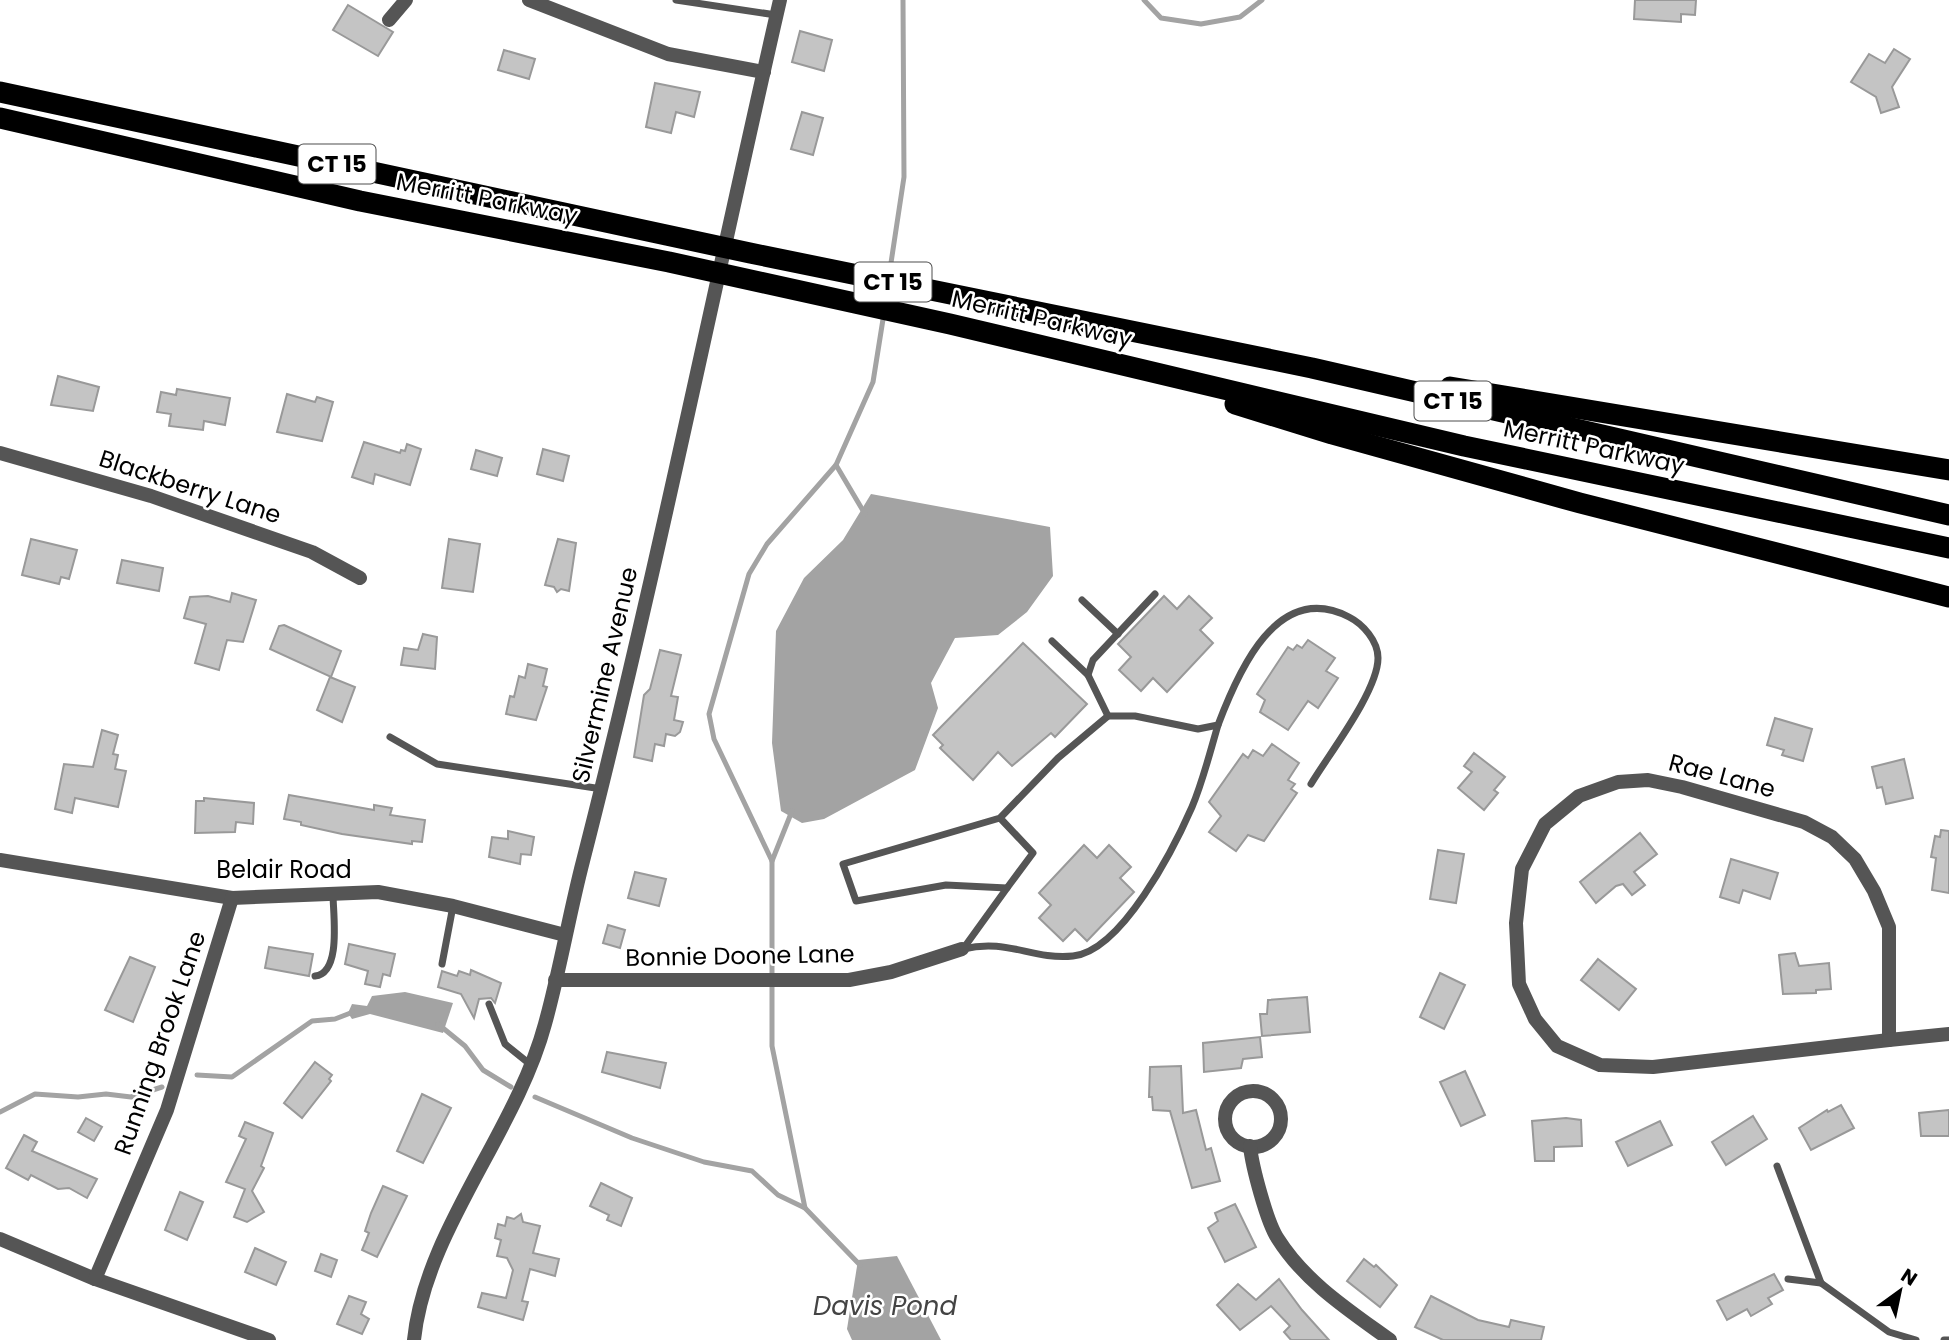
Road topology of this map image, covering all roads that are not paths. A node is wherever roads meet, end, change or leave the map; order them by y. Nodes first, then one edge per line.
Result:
1 (406, 0) edge
2 (529, 0) edge
3 (676, 0) edge
4 (778, 7) edge
5 (389, 20) dead end
6 (764, 72) junction
7 (0, 92) edge
8 (0, 118) edge
9 (1312, 368) junction
10 (1141, 370) junction
11 (0, 453) edge
12 (1949, 470) edge
13 (1949, 515) edge
14 (1949, 548) edge
15 (360, 578) dead end
16 (1155, 594) dead end
17 (1949, 597) edge
18 (1082, 600) dead end
19 (1118, 634) junction
20 (1052, 641) dead end
21 (1088, 675) junction
22 (1108, 716) junction
23 (1218, 726) junction
24 (390, 737) dead end
25 (1311, 784) dead end
26 (603, 789) junction
27 (1000, 818) junction
28 (0, 860) edge
29 (1007, 888) junction
30 (333, 894) junction
31 (232, 898) junction
32 (453, 906) junction
33 (565, 935) junction
34 (962, 949) junction
35 (442, 964) dead end
36 (315, 976) dead end
37 (555, 980) junction
38 (489, 1004) dead end
39 (1949, 1034) edge
40 (1889, 1040) junction
41 (533, 1066) junction
42 (1250, 1146) dead end
43 (1777, 1166) dead end
44 (0, 1239) edge
45 (95, 1279) junction
46 (1788, 1279) dead end
47 (1821, 1283) junction
48 (1889, 1332) junction
49 (268, 1340) edge
50 (414, 1340) edge
51 (1390, 1340) edge
52 (1885, 1340) edge
53 (1916, 1340) edge

1 - 5 street
2 - 6 street
3 - 4 lane
4 - 6 street, Silvermine Avenue
6 - 26 street, Silvermine Avenue
7 - 9 highway, Merritt Parkway / CT 15
8 - 10 highway, Merritt Parkway / CT 15
9 - 12 highway
9 - 13 highway, Merritt Parkway / CT 15
10 - 14 highway, Merritt Parkway / CT 15
10 - 17 highway
11 - 15 street, Blackberry Lane
16 - 19 lane
18 - 19 lane
19 - 21 lane
20 - 21 lane
21 - 22 lane
22 - 23 lane
22 - 27 lane
23 - 25 lane
23 - 34 lane
24 - 26 lane
26 - 33 street, Silvermine Avenue
27 - 29 lane
27 - 29 lane
28 - 31 street, Belair Road
29 - 34 lane
30 - 31 street, Belair Road
30 - 32 street, Belair Road
30 - 36 lane
31 - 45 street, Running Brook Lane
32 - 33 street, Belair Road
32 - 35 lane
33 - 37 street, Silvermine Avenue
34 - 37 street, Bonnie Doone Lane
37 - 41 street, Silvermine Avenue
38 - 41 lane
39 - 40 street, Rae Lane
40 - 40 street, Rae Lane
41 - 50 street, Silvermine Avenue
42 - 51 street
43 - 47 lane
44 - 45 street
45 - 49 street
46 - 47 lane
47 - 48 lane
48 - 52 lane
48 - 53 lane

